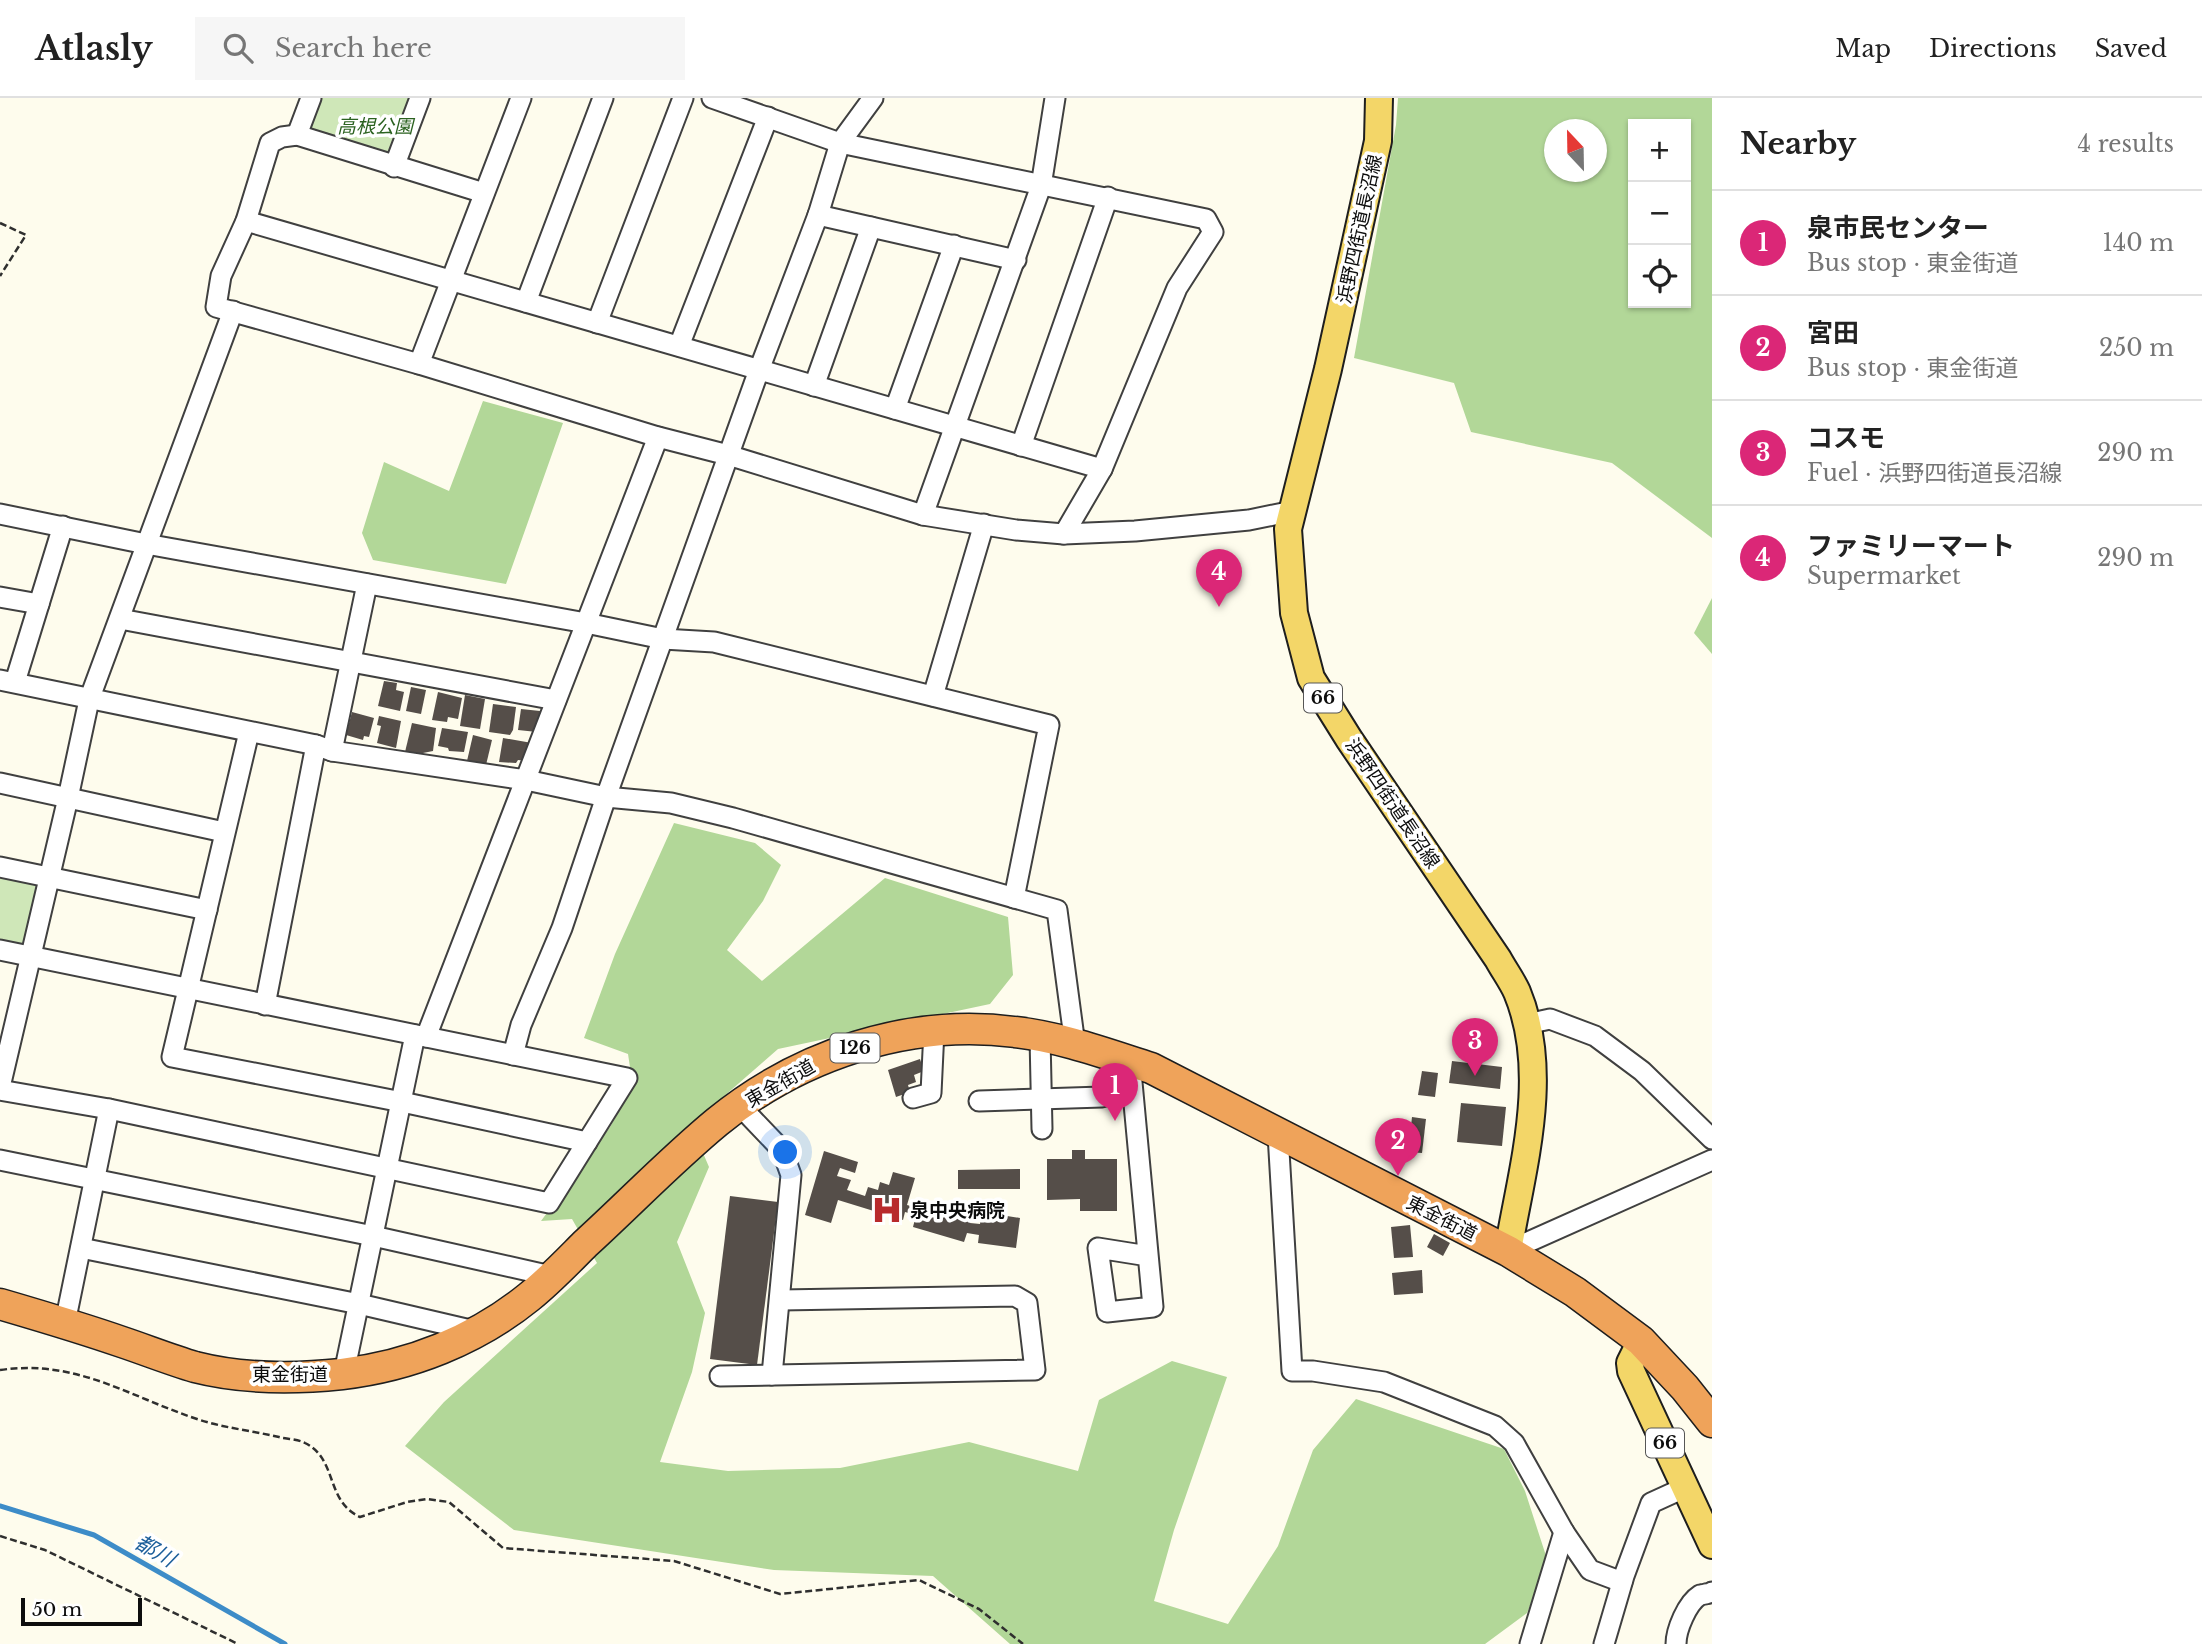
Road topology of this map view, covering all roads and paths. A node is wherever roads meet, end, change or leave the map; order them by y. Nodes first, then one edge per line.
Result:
1 (311, 98) edge
2 (420, 98) edge
3 (521, 98) edge
4 (603, 98) edge
5 (683, 98) edge
6 (712, 98) edge
7 (873, 98) edge
8 (1055, 98) edge
9 (1379, 98) edge
10 (768, 117) junction
11 (297, 135) junction
12 (840, 143) junction
13 (394, 167) junction
14 (1041, 186) junction
15 (484, 193) junction
16 (1108, 197) junction
17 (818, 215) junction
18 (246, 221) junction
19 (0, 223) edge
20 (871, 227) junction
21 (954, 245) junction
22 (1016, 260) junction
23 (0, 276) edge
24 (450, 280) junction
25 (526, 302) junction
26 (233, 312) junction
27 (597, 323) junction
28 (679, 346) junction
29 (419, 364) junction
30 (759, 370) junction
31 (814, 386) junction
32 (895, 409) junction
33 (953, 426) junction
34 (658, 437) junction
35 (1021, 446) junction
36 (728, 455) junction
37 (1102, 469) junction
38 (1293, 511) junction
39 (0, 514) edge
40 (923, 515) junction
41 (984, 524) junction
42 (64, 526) junction
43 (1064, 534) junction
44 (146, 544) junction
45 (367, 584) junction
46 (0, 597) edge
47 (39, 604) junction
48 (120, 620) junction
49 (586, 623) junction
50 (663, 639) junction
51 (350, 663) junction
52 (8, 681) edge
53 (933, 696) junction
54 (89, 700) junction
55 (556, 700) junction
56 (249, 732) junction
57 (324, 748) junction
58 (526, 779) junction
59 (0, 783) edge
60 (606, 797) junction
61 (68, 798) junction
62 (224, 832) junction
63 (0, 867) edge
64 (50, 877) junction
65 (1014, 898) junction
66 (207, 910) junction
67 (0, 950) edge
68 (31, 957) junction
69 (189, 989) junction
70 (265, 1005) junction
71 (1527, 1024) junction
72 (7, 1028) edge
73 (934, 1030) junction
74 (421, 1036) junction
75 (1040, 1037) junction
76 (1075, 1045) junction
77 (513, 1055) junction
78 (1130, 1061) junction
79 (0, 1089) edge
80 (913, 1098) dead end
81 (1041, 1098) junction
82 (979, 1101) dead end
83 (402, 1102) junction
84 (740, 1106) junction
85 (109, 1109) junction
86 (1042, 1129) dead end
87 (1278, 1134) junction
88 (1712, 1139) edge
89 (587, 1142) junction
90 (0, 1160) edge
91 (1712, 1160) edge
92 (387, 1170) junction
93 (95, 1180) junction
94 (373, 1236) junction
95 (81, 1248) junction
96 (1508, 1251) junction
97 (1148, 1256) dead end
98 (551, 1276) junction
99 (781, 1300) junction
100 (0, 1304) edge
101 (359, 1304) junction
102 (65, 1323) junction
103 (479, 1332) junction
104 (1641, 1340) junction
105 (0, 1370) edge
106 (344, 1373) junction
107 (772, 1375) junction
108 (720, 1376) dead end
109 (1712, 1422) edge
110 (1686, 1487) junction
111 (1564, 1532) junction
112 (0, 1536) edge
113 (1712, 1545) edge
114 (1622, 1582) junction
115 (1712, 1592) edge
116 (237, 1644) edge
117 (1023, 1644) edge
118 (1530, 1644) edge
119 (1604, 1644) edge
120 (1676, 1644) edge

1 - 11 street
2 - 13 street
3 - 15 street
4 - 25 street
5 - 27 street
6 - 10 street
7 - 12 street
8 - 14 street
9 - 38 main road, 浜野四街道長沼線 / 66
10 - 12 street
10 - 28 street
11 - 13 street
11 - 18 street
12 - 14 street
12 - 17 street
13 - 15 street
14 - 16 street
14 - 22 street
15 - 24 street
16 - 35 street
16 - 37 street
17 - 20 street
17 - 30 street
18 - 24 street
18 - 26 street
19 - 23 path
20 - 21 street
20 - 31 street
21 - 22 street
21 - 32 street
22 - 33 street
24 - 25 street
24 - 29 street
25 - 27 street
26 - 29 street
26 - 44 street
27 - 28 street
28 - 30 street
29 - 34 street
30 - 31 street
30 - 36 street
31 - 32 street
32 - 33 street
33 - 35 street
33 - 40 street
34 - 36 street
34 - 49 street
35 - 37 street
36 - 40 street
36 - 50 street
37 - 43 street
38 - 43 street
38 - 71 main road, 浜野四街道長沼線 / 66
39 - 42 street
40 - 41 street
41 - 43 street
41 - 53 street
42 - 44 street
42 - 47 street
44 - 45 street
44 - 48 street
45 - 49 street
45 - 51 street
46 - 47 street
47 - 52 street
48 - 51 street
48 - 54 street
49 - 50 street
49 - 55 street
50 - 53 street
50 - 60 street
51 - 55 street
51 - 57 street
52 - 54 street
53 - 65 street
54 - 56 street
54 - 61 street
55 - 58 street
56 - 57 street
56 - 62 street
57 - 58 street
57 - 70 street
58 - 60 street
58 - 74 street
59 - 61 street
60 - 65 street
60 - 77 street
61 - 62 street
61 - 64 street
62 - 66 street
63 - 64 street
64 - 66 street
64 - 68 street
65 - 76 street
66 - 69 street
67 - 68 street
68 - 69 street
68 - 72 street
69 - 70 street
69 - 83 street
70 - 74 street
71 - 88 street
71 - 96 main road, 浜野四街道長沼線 / 66
72 - 79 street
73 - 75 highway, 東金街道 / 126
73 - 80 street
73 - 84 highway, 東金街道 / 126
74 - 77 street
74 - 83 street
75 - 76 highway, 東金街道 / 126
75 - 81 street
76 - 78 highway, 東金街道 / 126
77 - 89 street
78 - 81 street
78 - 87 highway, 東金街道 / 126
78 - 97 street
79 - 85 street
81 - 82 street
81 - 86 street
83 - 89 street
83 - 92 street
84 - 98 highway, 東金街道 / 126
84 - 99 street
85 - 92 street
85 - 93 street
87 - 96 highway, 東金街道 / 126
87 - 111 street
89 - 92 street
90 - 93 street
91 - 96 street
92 - 94 street
93 - 94 street
93 - 95 street
94 - 98 street
94 - 101 street
95 - 101 street
95 - 102 street
96 - 104 highway, 東金街道 / 126
98 - 103 highway, 東金街道 / 126
99 - 107 street
99 - 107 street
100 - 102 highway, 東金街道 / 126
101 - 103 street
101 - 106 street
102 - 106 highway, 東金街道 / 126
103 - 106 highway, 東金街道 / 126
104 - 109 highway, 東金街道 / 126
104 - 110 main road, 66
105 - 117 path
107 - 108 street
110 - 113 main road, 66
110 - 114 street
111 - 114 street
111 - 118 street
112 - 116 path
114 - 119 street
115 - 120 street

